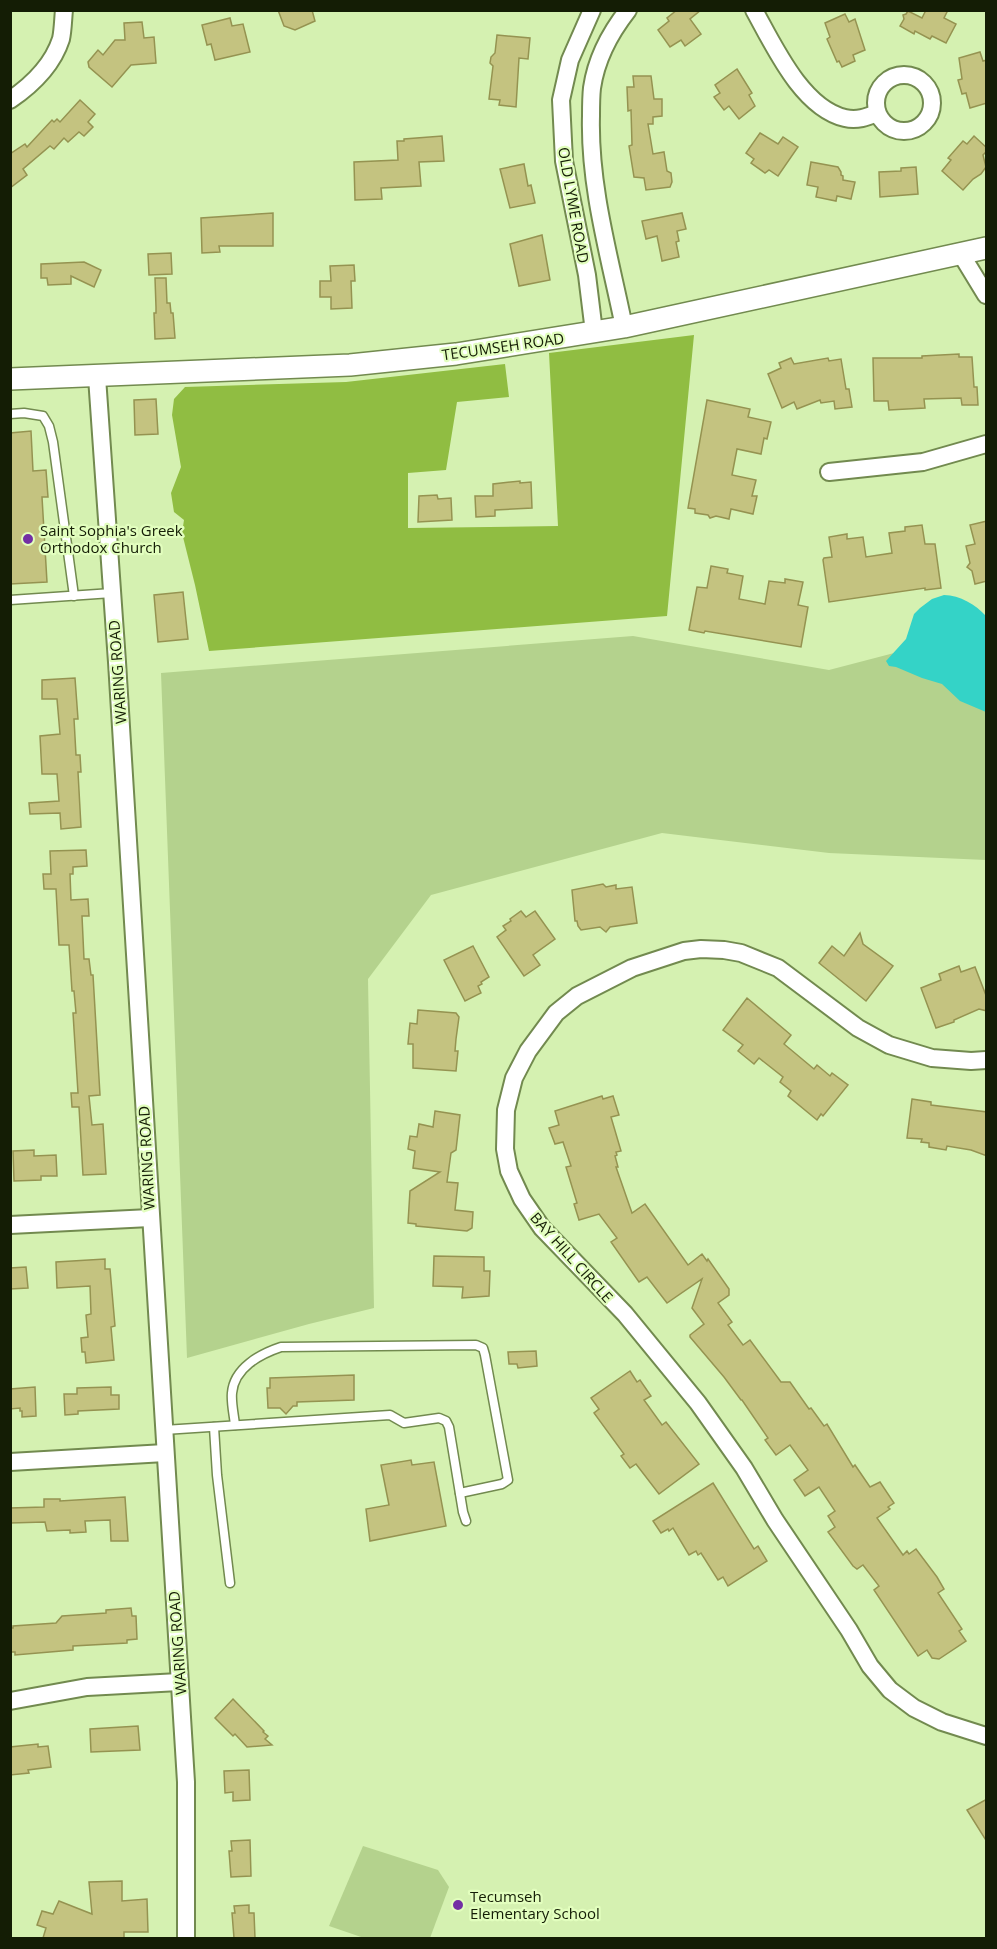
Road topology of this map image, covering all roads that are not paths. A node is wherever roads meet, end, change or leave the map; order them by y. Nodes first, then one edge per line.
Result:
1 (64, 10) edge
2 (592, 10) edge
3 (628, 10) edge
4 (754, 10) edge
5 (10, 100) edge
6 (877, 113) dead end
7 (987, 248) edge
8 (961, 254) junction
9 (987, 295) edge
10 (624, 327) junction
11 (594, 332) junction
12 (97, 377) junction
13 (10, 379) edge
14 (10, 414) edge
15 (987, 444) edge
16 (829, 472) dead end
17 (112, 593) junction
18 (74, 596) junction
19 (10, 600) edge
20 (987, 1060) edge
21 (150, 1218) junction
22 (10, 1225) edge
23 (236, 1425) junction
24 (214, 1427) junction
25 (164, 1430) junction
26 (165, 1454) junction
27 (10, 1462) edge
28 (460, 1493) junction
29 (466, 1521) dead end
30 (230, 1583) dead end
31 (179, 1682) junction
32 (10, 1701) edge
33 (987, 1736) edge
34 (186, 1938) edge

1 - 5 street
2 - 11 street, OLD LYME ROAD
3 - 10 street, OLD LYME ROAD
4 - 6 street
7 - 8 street, TECUMSEH ROAD
8 - 9 street
8 - 10 street, TECUMSEH ROAD
10 - 11 street, TECUMSEH ROAD
11 - 12 street, TECUMSEH ROAD
12 - 13 street, TECUMSEH ROAD
12 - 17 street, WARING ROAD
14 - 18 lane
15 - 16 street
17 - 18 lane
17 - 21 street, WARING ROAD
18 - 19 lane
20 - 33 street, BAY HILL CIRCLE
21 - 22 street
21 - 25 street, WARING ROAD
23 - 24 lane
23 - 28 lane
23 - 28 lane
24 - 25 lane
24 - 30 lane
25 - 26 street, WARING ROAD
26 - 27 street
26 - 31 street, WARING ROAD
28 - 29 lane
31 - 32 street
31 - 34 street, WARING ROAD

